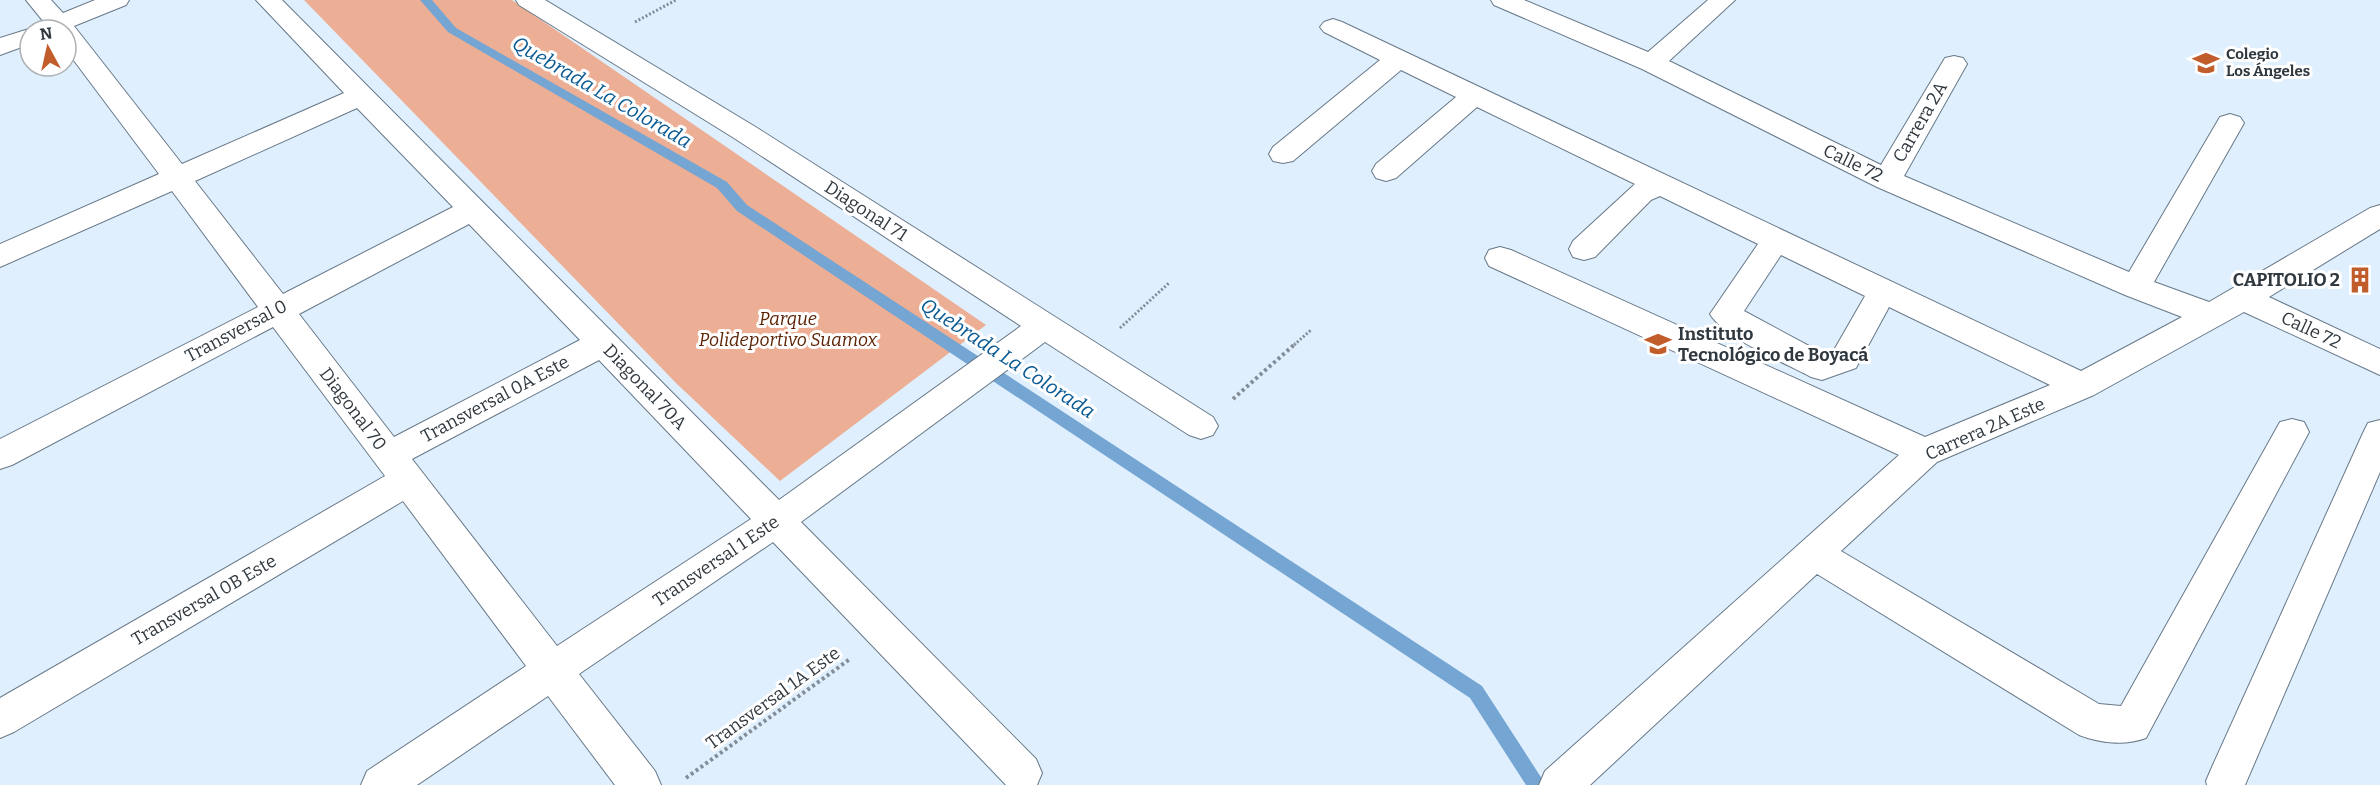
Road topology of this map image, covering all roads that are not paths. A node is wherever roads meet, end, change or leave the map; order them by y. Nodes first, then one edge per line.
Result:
1 (38, 0) edge
2 (117, 0) edge
3 (268, 0) edge
4 (528, 0) edge
5 (1503, 0) edge
6 (1723, 0) edge
7 (50, 18) edge
8 (78, 19) edge
9 (1333, 27) dead end
10 (18, 40) edge
11 (0, 48) edge
12 (78, 54) edge
13 (1399, 58) junction
14 (1651, 63) junction
15 (1954, 64) dead end
16 (1475, 95) junction
17 (361, 96) junction
18 (2230, 123) dead end
19 (1283, 154) dead end
20 (1386, 171) dead end
21 (176, 178) junction
22 (1887, 180) junction
23 (1661, 185) junction
24 (472, 210) junction
25 (2380, 215) edge
26 (1776, 240) junction
27 (1584, 249) dead end
28 (0, 256) edge
29 (1500, 258) dead end
30 (2136, 287) junction
31 (1883, 291) junction
32 (2242, 298) junction
33 (277, 310) junction
34 (2209, 315) junction
35 (1042, 327) junction
36 (603, 343) junction
37 (2380, 363) edge
38 (2082, 387) junction
39 (1201, 426) road end
40 (2292, 432) dead end
41 (2380, 433) edge
42 (1925, 452) junction
43 (0, 454) edge
44 (398, 468) junction
45 (776, 521) junction
46 (1815, 554) junction
47 (552, 671) junction
48 (0, 719) edge
49 (1022, 773) dead end
50 (2226, 781) dead end
51 (382, 785) edge
52 (640, 785) edge
53 (1560, 785) edge

1 - 7 street, Diagonal 70
2 - 8 street
3 - 17 street, Diagonal 70A
4 - 35 street, Diagonal 71
5 - 14 street, Calle 72
6 - 14 street
9 - 13 street
10 - 11 street
12 - 21 street, Diagonal 70
13 - 16 street
13 - 19 street
14 - 22 street, Calle 72
15 - 22 street, Carrera 2A
16 - 20 street
16 - 23 street
17 - 21 street
17 - 24 street, Diagonal 70A
18 - 30 street
21 - 28 street
21 - 33 street, Diagonal 70
22 - 30 street, Calle 72
23 - 26 street
23 - 27 street
24 - 33 street, Transversal 0
24 - 36 street, Diagonal 70A
25 - 32 street, Carrera 2A Este
26 - 31 street
26 - 31 street
29 - 42 street
30 - 34 street, Calle 72
31 - 38 street
32 - 34 street, Carrera 2A Este
32 - 37 street, Calle 72
33 - 43 street, Transversal 0
33 - 44 street, Diagonal 70
34 - 38 street, Carrera 2A Este
35 - 39 street, Diagonal 71
35 - 45 street, Transversal 1 Este
36 - 44 street, Transversal 0A Este
36 - 45 street, Diagonal 70A
38 - 42 street, Carrera 2A Este
40 - 46 street
41 - 50 street
42 - 46 street, Carrera 2A Este
44 - 47 street, Diagonal 70
44 - 48 street, Transversal 0B Este
45 - 47 street, Transversal 1 Este
45 - 49 street, Diagonal 70A
46 - 53 street, Carrera 2A Este
47 - 51 street, Transversal 1 Este
47 - 52 street, Diagonal 70

